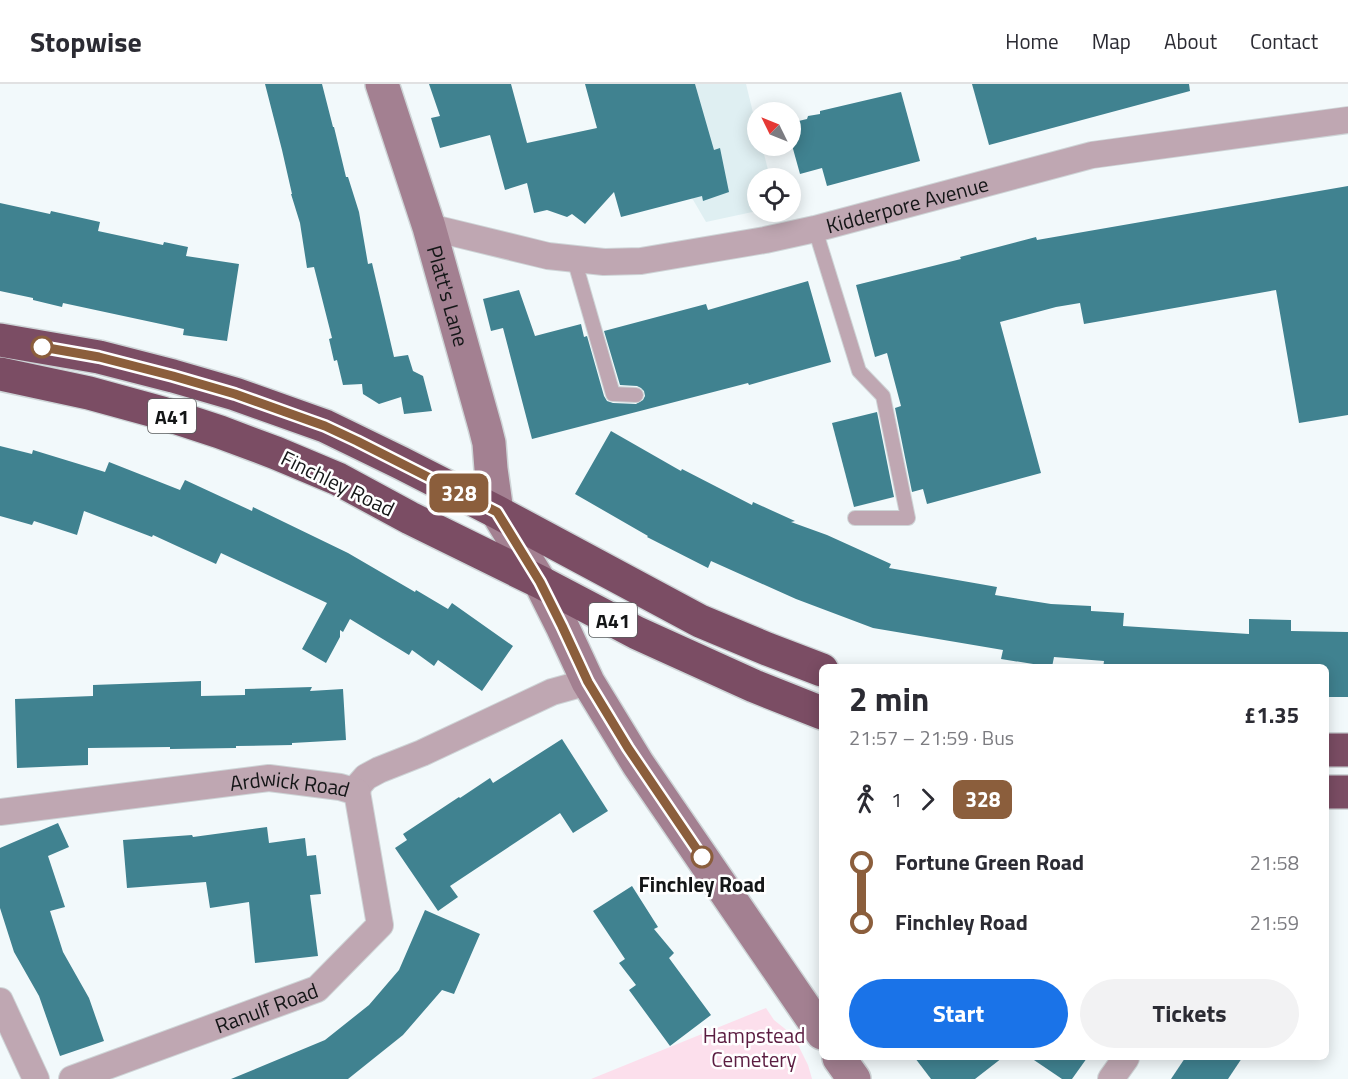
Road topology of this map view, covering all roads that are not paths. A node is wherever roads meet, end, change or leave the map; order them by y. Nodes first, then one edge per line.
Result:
1 (382, 84) edge
2 (1348, 120) edge
3 (429, 227) junction
4 (814, 229) junction
5 (574, 259) junction
6 (0, 340) edge
7 (0, 374) edge
8 (636, 395) dead end
9 (497, 512) junction
10 (855, 518) dead end
11 (540, 582) junction
12 (819, 669) edge
13 (588, 682) junction
14 (819, 712) edge
15 (1329, 750) edge
16 (1348, 750) edge
17 (357, 792) junction
18 (1329, 792) edge
19 (1348, 792) edge
20 (0, 812) edge
21 (0, 1001) edge
22 (819, 1029) edge
23 (1125, 1060) edge
24 (36, 1079) edge
25 (72, 1079) edge
26 (1111, 1079) edge

1 - 3 main road, Platt's Lane
2 - 4 street, Kidderpore Avenue
3 - 5 street, Kidderpore Avenue
3 - 9 main road, Platt's Lane
4 - 5 street, Kidderpore Avenue
4 - 10 lane
5 - 8 lane
6 - 9 highway, Finchley Road / A41
7 - 11 highway, Finchley Road / A41
9 - 11 main road
9 - 12 highway, Finchley Road / A41
11 - 13 main road
11 - 14 highway, Finchley Road / A41
13 - 17 street, Ardwick Road
13 - 22 main road
15 - 16 highway
17 - 20 street, Ardwick Road
17 - 25 street, Ranulf Road
18 - 19 highway
21 - 24 street
23 - 26 street

